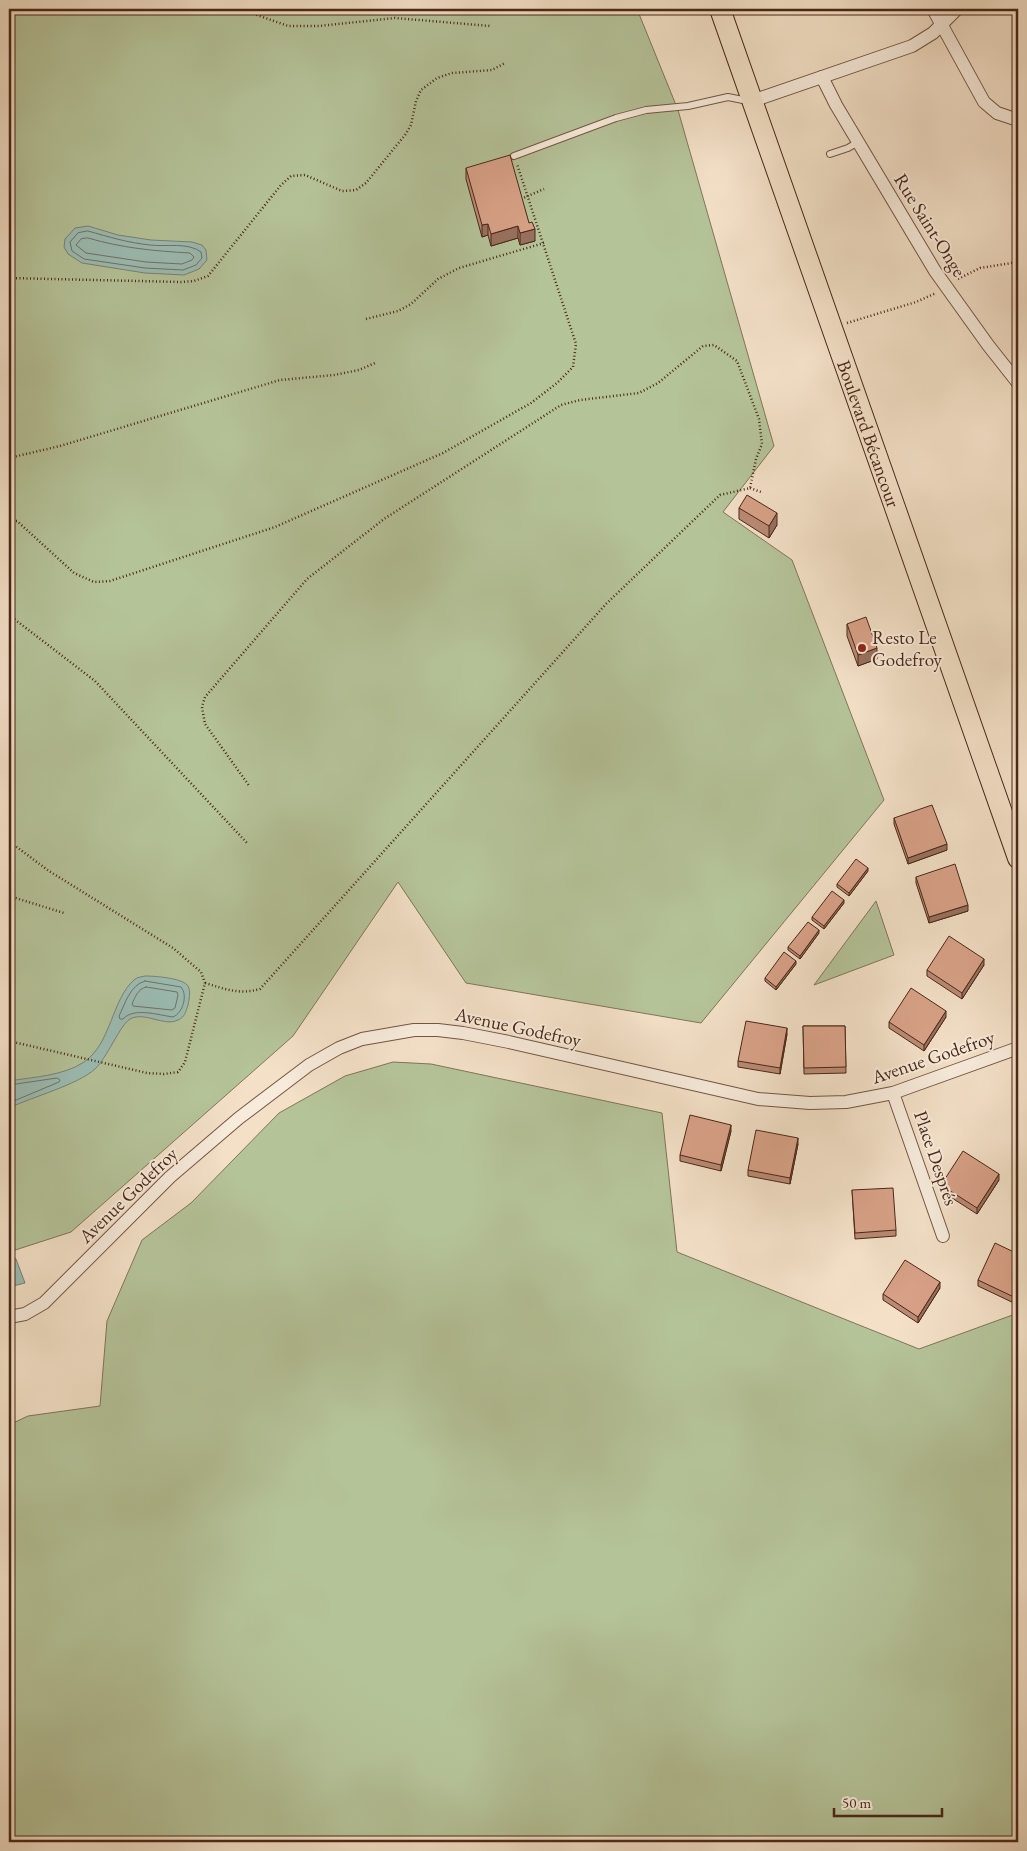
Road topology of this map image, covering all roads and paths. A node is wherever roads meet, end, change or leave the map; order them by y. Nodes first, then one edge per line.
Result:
1 (240, 9) edge
2 (720, 9) edge
3 (932, 9) edge
4 (957, 9) edge
5 (942, 24) junction
6 (490, 26) dead end
7 (505, 63) dead end
8 (822, 78) junction
9 (752, 101) junction
10 (1018, 120) edge
11 (858, 142) junction
12 (830, 154) dead end
13 (514, 156) joint
14 (544, 189) dead end
15 (528, 197) junction
16 (519, 200) edge
17 (544, 243) junction
18 (1018, 262) edge
19 (9, 278) edge
20 (955, 281) dead end
21 (939, 292) dead end
22 (366, 318) dead end
23 (846, 324) dead end
24 (375, 363) dead end
25 (1018, 383) edge
26 (9, 458) edge
27 (750, 488) junction
28 (761, 492) dead end
29 (9, 521) edge
30 (9, 615) edge
31 (250, 786) dead end
32 (9, 813) edge
33 (9, 825) edge
34 (9, 835) edge
35 (1014, 839) edge
36 (248, 844) dead end
37 (9, 896) edge
38 (64, 913) dead end
39 (205, 983) junction
40 (9, 1041) edge
41 (1018, 1048) edge
42 (893, 1093) junction
43 (943, 1236) dead end
44 (9, 1317) edge

1 - 6 path
2 - 9 main road, Boulevard Bécancour
3 - 5 street
4 - 5 street
5 - 8 street
5 - 10 street
7 - 19 path
8 - 9 street
8 - 11 street, Rue Saint-Onge
9 - 13 lane
9 - 35 main road, Boulevard Bécancour
11 - 12 lane
11 - 25 street, Rue Saint-Onge
13 - 15 path
14 - 15 path
15 - 16 path
15 - 17 path
17 - 22 path
17 - 29 path
18 - 20 path
21 - 23 path
24 - 26 path
27 - 28 path
27 - 31 path
27 - 39 path
30 - 36 path
32 - 33 path
34 - 39 path
37 - 38 path
39 - 40 path
41 - 42 street, Avenue Godefroy
42 - 43 street, Place Després
42 - 44 street, Avenue Godefroy

